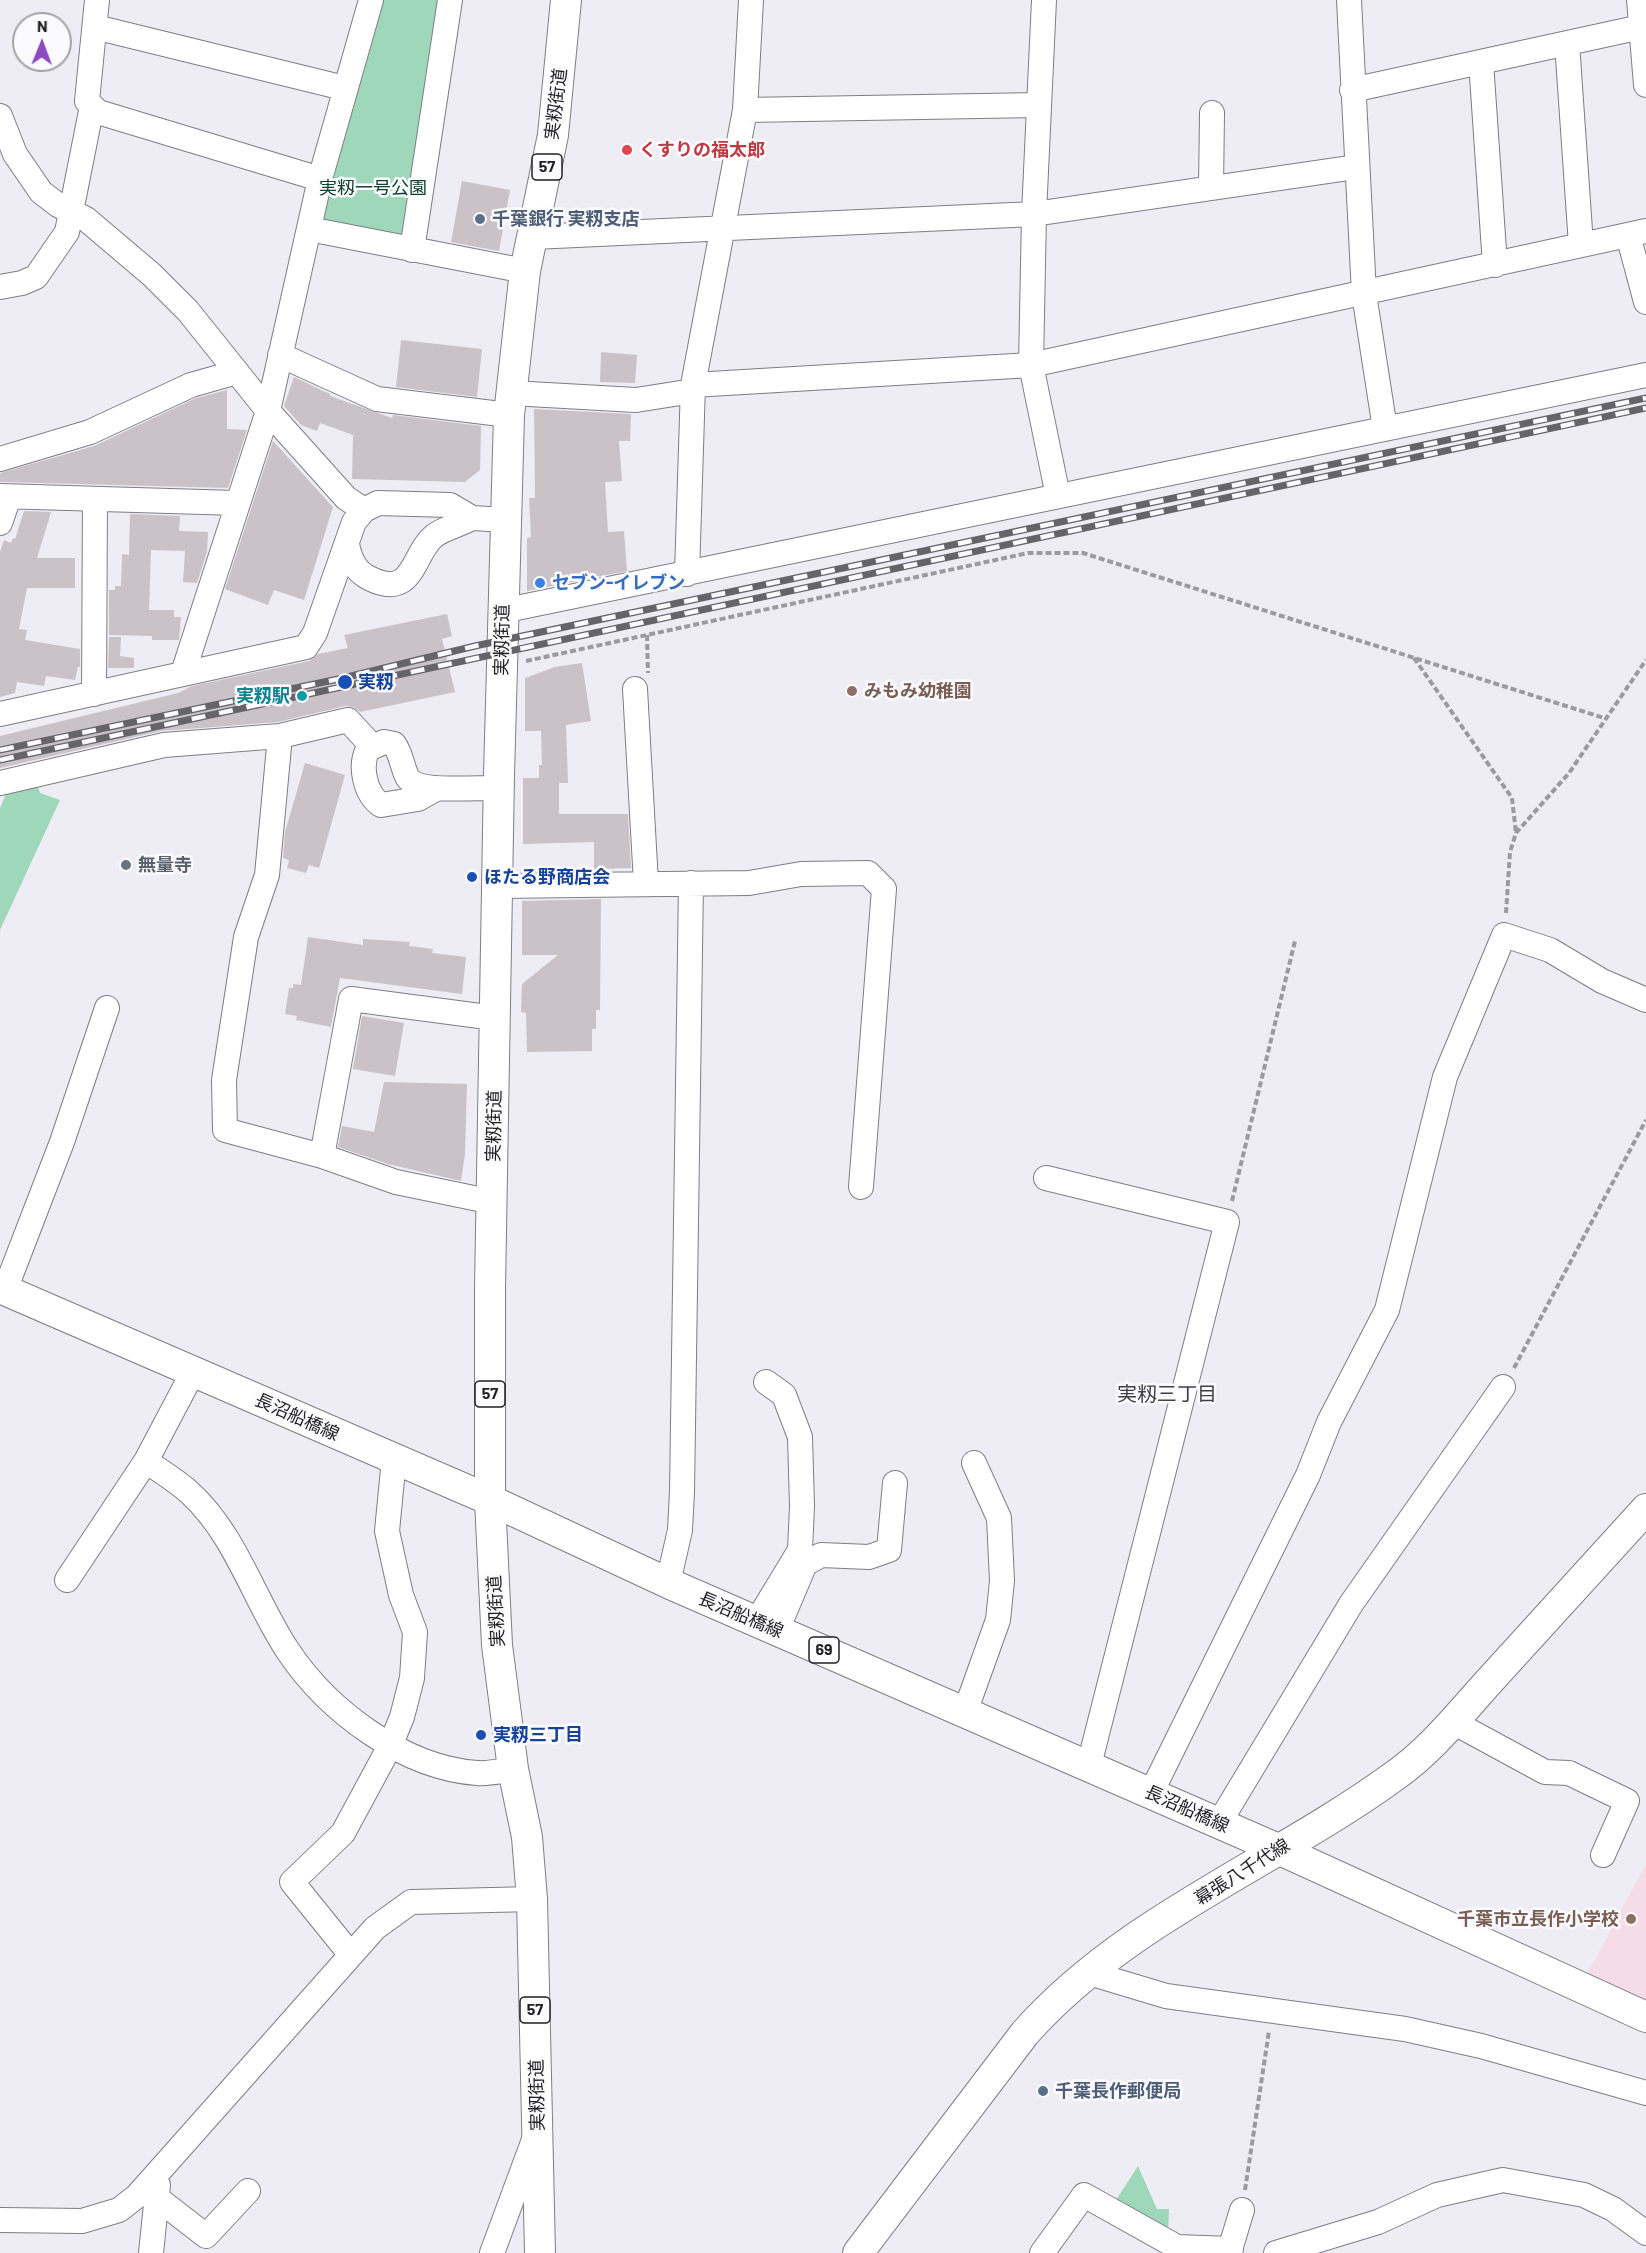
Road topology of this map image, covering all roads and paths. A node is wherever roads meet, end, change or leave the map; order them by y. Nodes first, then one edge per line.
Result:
1 (97, 0) edge
2 (371, 0) edge
3 (450, 0) edge
4 (566, 0) edge
5 (751, 0) edge
6 (1044, 0) edge
7 (1349, 0) edge
8 (1639, 0) edge
9 (95, 27) junction
10 (1641, 27) junction
11 (1567, 43) junction
12 (1481, 62) junction
13 (1646, 85) edge
14 (344, 88) junction
15 (1352, 90) junction
16 (1039, 105) junction
17 (92, 106) junction
18 (745, 110) junction
19 (1212, 113) dead end
20 (0, 116) edge
21 (7, 158) edge
22 (1356, 167) junction
23 (320, 179) junction
24 (1211, 188) junction
25 (72, 212) junction
26 (1034, 214) junction
27 (721, 228) junction
28 (309, 229) junction
29 (1637, 233) edge
30 (533, 237) junction
31 (1581, 245) junction
32 (412, 249) junction
33 (1495, 265) junction
34 (525, 271) junction
35 (4, 282) edge
36 (1364, 294) junction
37 (1646, 302) edge
38 (280, 355) junction
39 (1031, 365) junction
40 (237, 372) junction
41 (1646, 375) edge
42 (693, 388) junction
43 (510, 404) junction
44 (268, 411) junction
45 (1385, 429) junction
46 (0, 459) edge
47 (4, 496) edge
48 (1058, 496) junction
49 (95, 499) junction
50 (237, 504) junction
51 (363, 510) junction
52 (472, 518) junction
53 (506, 520) junction
54 (0, 523) edge
55 (347, 544) junction
56 (687, 574) junction
57 (502, 611) junction
58 (647, 635) junction
59 (1414, 658) junction
60 (1646, 660) edge
61 (517, 663) dead end
62 (183, 673) junction
63 (635, 689) joint
64 (94, 694) junction
65 (0, 714) edge
66 (1604, 718) junction
67 (280, 736) junction
68 (372, 746) junction
69 (1, 786) edge
70 (499, 788) junction
71 (436, 789) junction
72 (1516, 833) junction
73 (691, 883) junction
74 (646, 884) junction
75 (497, 886) junction
76 (1504, 935) junction
77 (1295, 941) dead end
78 (1646, 1000) edge
79 (107, 1008) dead end
80 (495, 1018) junction
81 (1646, 1120) edge
82 (322, 1156) junction
83 (1047, 1178) dead end
84 (861, 1187) dead end
85 (493, 1202) junction
86 (1227, 1222) junction
87 (2, 1289) edge
88 (193, 1372) junction
89 (766, 1382) dead end
90 (1503, 1387) joint
91 (394, 1459) junction
92 (146, 1461) junction
93 (974, 1463) dead end
94 (895, 1483) dead end
95 (490, 1500) junction
96 (1646, 1509) edge
97 (67, 1581) dead end
98 (668, 1583) junction
99 (767, 1626) junction
100 (965, 1712) junction
101 (1453, 1722) junction
102 (390, 1746) junction
103 (1089, 1765) junction
104 (513, 1770) junction
105 (1151, 1793) junction
106 (1219, 1823) junction
107 (1278, 1849) junction
108 (1603, 1855) dead end
109 (532, 1899) junction
110 (351, 1955) junction
111 (1086, 1972) junction
112 (1272, 2010) junction
113 (1646, 2017) edge
114 (1646, 2093) edge
115 (538, 2130) junction
116 (160, 2170) junction
117 (249, 2191) dead end
118 (157, 2198) junction
119 (1242, 2210) joint
120 (0, 2220) edge
121 (1646, 2233) edge
122 (1230, 2251) edge
123 (1288, 2251) edge
124 (151, 2253) edge
125 (492, 2253) edge
126 (540, 2253) edge
127 (858, 2253) edge
128 (1042, 2253) edge

1 - 9 street
2 - 14 street
3 - 32 street
4 - 30 main road, 実籾街道 / 57
5 - 18 street
6 - 16 street
7 - 15 street
8 - 10 street
9 - 14 street
9 - 17 street
10 - 11 street
10 - 13 street
11 - 12 street
11 - 31 street
12 - 15 street
12 - 33 street
14 - 23 street
15 - 22 street
16 - 18 street
16 - 26 street
17 - 23 street
17 - 25 street
18 - 27 street
19 - 24 street
20 - 21 street
21 - 25 street
22 - 24 street
22 - 36 street
23 - 28 street
24 - 26 street
25 - 35 street
25 - 40 street
26 - 27 street
26 - 39 street
27 - 30 street
27 - 42 street
28 - 32 street
28 - 38 street
29 - 31 street
29 - 37 street
30 - 34 main road, 実籾街道 / 57
31 - 33 street
32 - 34 street
33 - 36 street
34 - 43 main road, 実籾街道 / 57
36 - 39 street
36 - 45 street
38 - 43 street
38 - 44 street
39 - 42 street
39 - 48 street
40 - 44 street
40 - 46 street
41 - 45 street
42 - 43 street
42 - 56 street
43 - 53 main road, 実籾街道 / 57
44 - 50 street
44 - 51 street
45 - 48 street
47 - 49 street
47 - 54 street
48 - 56 street
49 - 50 street
49 - 64 street
50 - 62 street
51 - 52 street
51 - 55 street
52 - 53 street
52 - 55 street
53 - 57 main road, 実籾街道 / 57
55 - 62 street
56 - 57 street
57 - 70 main road, 実籾街道 / 57
58 - 59 path
58 - 61 path
58 - 63 path
59 - 66 path
59 - 72 path
60 - 66 path
62 - 64 street
63 - 74 street
64 - 65 street
66 - 72 path
67 - 68 street
67 - 69 street
67 - 82 street
68 - 71 street
68 - 71 street
70 - 71 street
70 - 75 main road, 実籾街道 / 57
72 - 76 path
73 - 74 street
73 - 84 street
73 - 98 street
74 - 75 street
75 - 80 main road, 実籾街道 / 57
76 - 78 street
76 - 105 street
77 - 86 path
79 - 87 street
80 - 82 street
80 - 85 main road, 実籾街道 / 57
81 - 90 path
82 - 85 street
83 - 86 street
85 - 95 main road, 実籾街道 / 57
86 - 103 street
87 - 88 main road, 長沼船橋線 / 69
88 - 91 main road, 長沼船橋線 / 69
88 - 92 street
89 - 99 street
90 - 106 street
91 - 95 main road, 長沼船橋線 / 69
91 - 102 street
92 - 97 street
92 - 102 street
93 - 100 street
94 - 99 street
95 - 98 main road, 長沼船橋線 / 69
95 - 104 main road, 実籾街道 / 57
96 - 101 main road, 幕張八千代線
98 - 99 main road, 長沼船橋線 / 69
99 - 100 main road, 長沼船橋線 / 69
100 - 103 main road, 長沼船橋線 / 69
101 - 107 main road, 幕張八千代線
101 - 108 street
102 - 104 street
102 - 110 street
103 - 105 main road, 長沼船橋線 / 69
104 - 109 main road, 実籾街道 / 57
105 - 106 main road, 長沼船橋線 / 69
106 - 107 main road, 長沼船橋線 / 69
107 - 111 main road, 幕張八千代線
107 - 113 main road, 長沼船橋線 / 69
109 - 110 street
109 - 115 main road, 実籾街道 / 57
110 - 116 street
111 - 112 street
111 - 127 main road, 幕張八千代線
112 - 114 street
112 - 119 path
115 - 125 street
115 - 126 main road, 実籾街道 / 57
116 - 118 street
116 - 120 street
117 - 118 street
118 - 124 street
119 - 122 street
121 - 123 street
122 - 128 street

